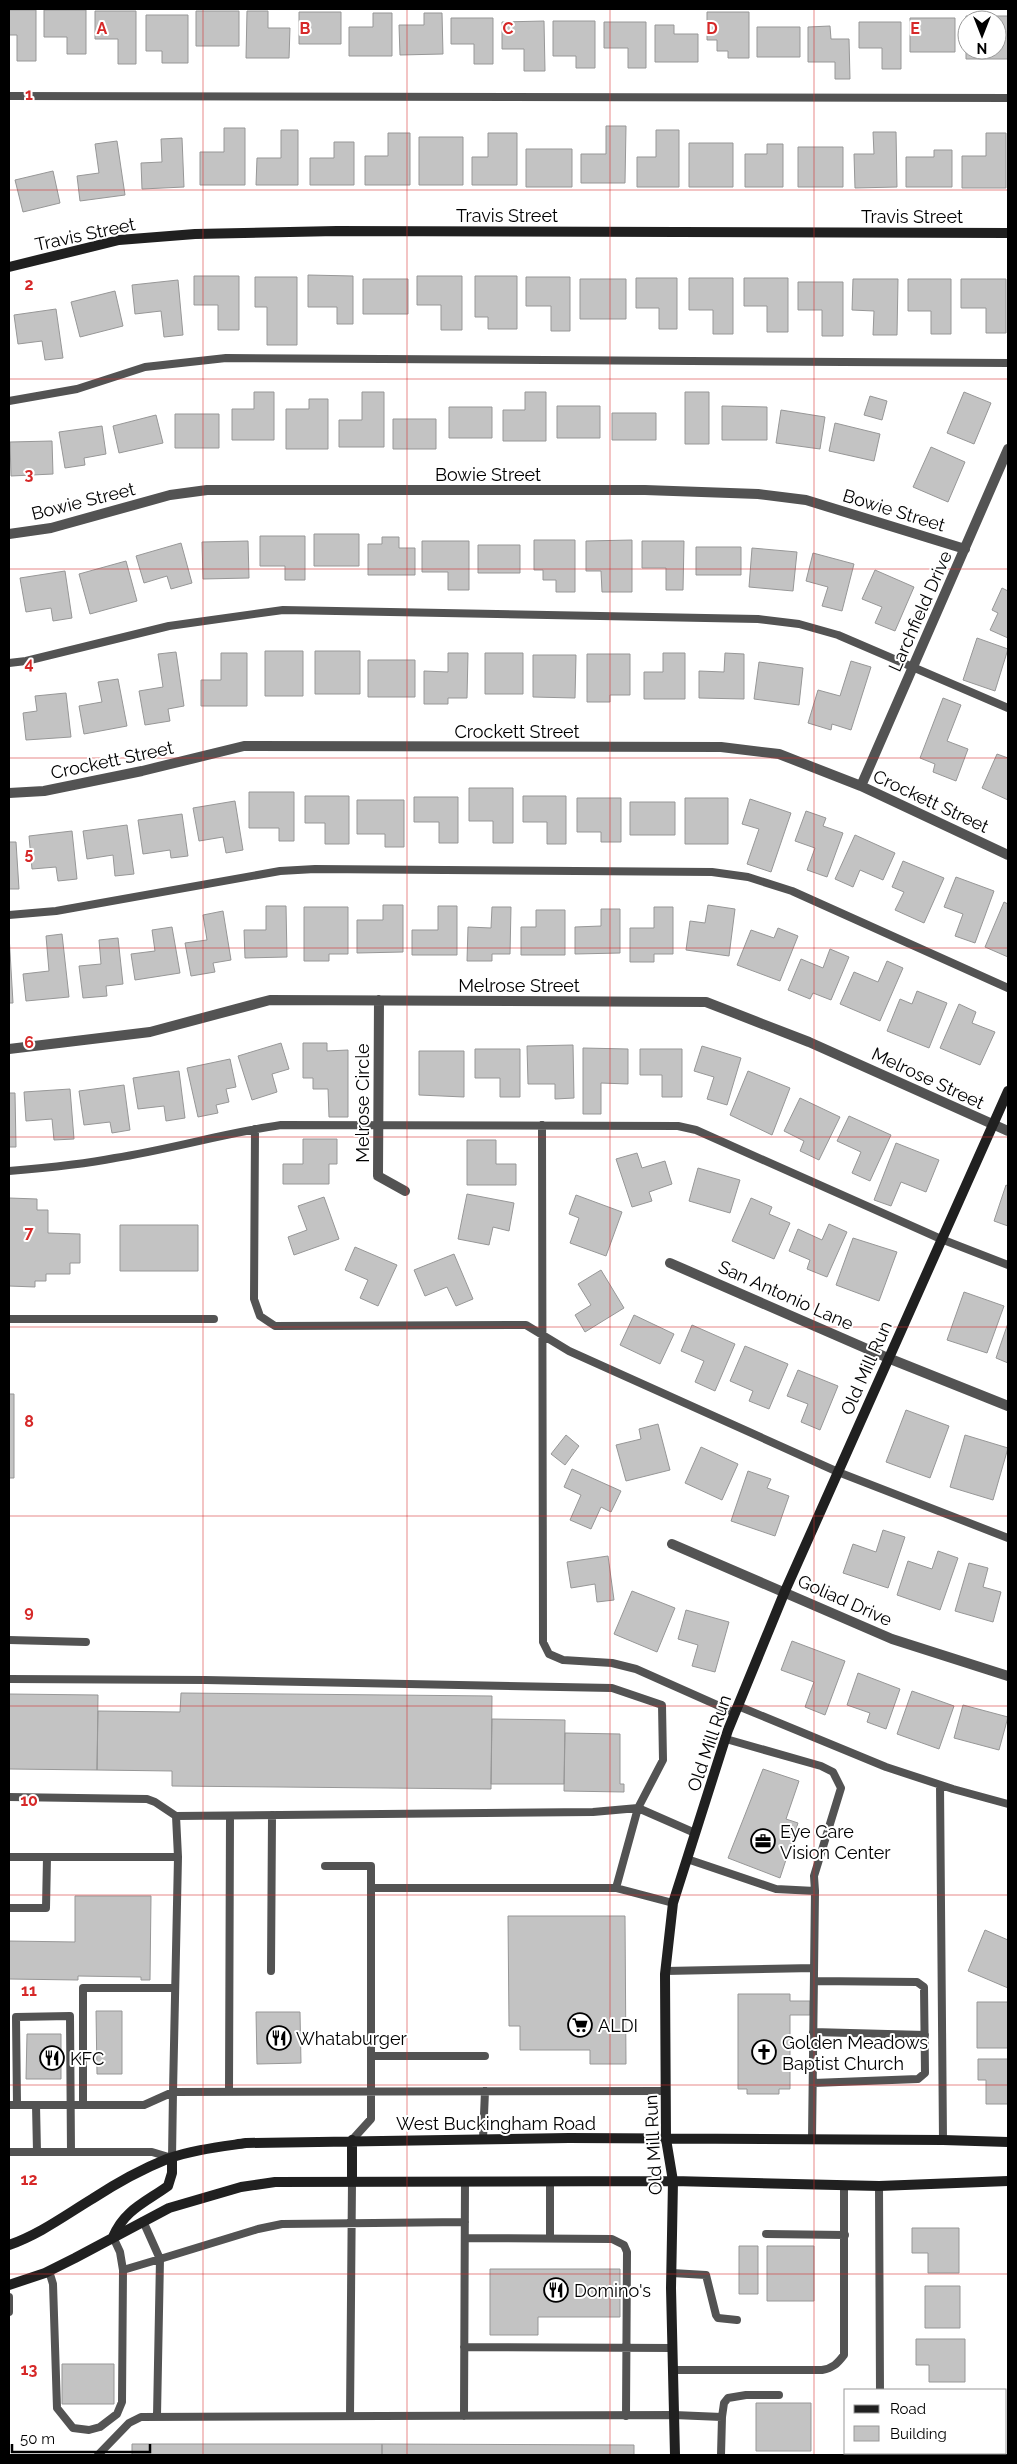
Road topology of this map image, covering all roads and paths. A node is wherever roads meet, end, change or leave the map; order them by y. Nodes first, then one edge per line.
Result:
1 (9, 96) edge
2 (1008, 98) edge
3 (1008, 232) edge
4 (9, 267) edge
5 (1008, 363) edge
6 (9, 401) edge
7 (1008, 449) edge
8 (9, 534) edge
9 (965, 549) junction
10 (9, 663) edge
11 (913, 667) junction
12 (1008, 708) edge
13 (861, 786) junction
14 (9, 793) edge
15 (1008, 855) edge
16 (9, 915) edge
17 (1008, 988) edge
18 (379, 1000) junction
19 (9, 1049) edge
20 (1008, 1091) edge
21 (378, 1124) junction
22 (542, 1125) junction
23 (993, 1126) junction
24 (255, 1129) junction
25 (1008, 1132) edge
26 (9, 1171) edge
27 (405, 1191) dead end
28 (941, 1239) junction
29 (670, 1263) dead end
30 (1008, 1266) edge
31 (9, 1319) edge
32 (214, 1320) dead end
33 (542, 1334) junction
34 (888, 1358) junction
35 (1008, 1406) edge
36 (838, 1472) junction
37 (1008, 1538) edge
38 (672, 1544) dead end
39 (785, 1592) junction
40 (9, 1640) edge
41 (86, 1642) dead end
42 (1008, 1676) edge
43 (9, 1679) edge
44 (737, 1710) junction
45 (726, 1739) junction
46 (940, 1785) junction
47 (9, 1797) edge
48 (1008, 1804) edge
49 (638, 1808) junction
50 (176, 1816) junction
51 (230, 1816) junction
52 (272, 1816) junction
53 (695, 1833) junction
54 (9, 1856) edge
55 (47, 1857) junction
56 (178, 1857) junction
57 (687, 1859) junction
58 (325, 1866) dead end
59 (371, 1888) junction
60 (616, 1888) junction
61 (816, 1891) junction
62 (673, 1903) junction
63 (9, 1908) edge
64 (814, 1968) junction
65 (271, 1971) dead end
66 (665, 1971) junction
67 (814, 1981) junction
68 (173, 1988) junction
69 (814, 2032) junction
70 (925, 2035) junction
71 (371, 2056) junction
72 (485, 2056) dead end
73 (813, 2083) junction
74 (371, 2091) junction
75 (485, 2091) junction
76 (665, 2091) junction
77 (173, 2092) junction
78 (229, 2092) junction
79 (13, 2105) edge
80 (36, 2105) junction
81 (70, 2105) junction
82 (83, 2105) junction
83 (666, 2138) junction
84 (812, 2138) junction
85 (483, 2139) junction
86 (352, 2140) junction
87 (943, 2140) junction
88 (1008, 2142) edge
89 (9, 2152) edge
90 (36, 2152) junction
91 (71, 2152) junction
92 (172, 2158) junction
93 (352, 2181) junction
94 (465, 2181) junction
95 (550, 2181) junction
96 (673, 2181) junction
97 (1008, 2182) edge
98 (844, 2185) junction
99 (878, 2186) junction
100 (143, 2221) junction
101 (352, 2222) junction
102 (465, 2222) junction
103 (766, 2234) dead end
104 (845, 2235) junction
105 (113, 2237) junction
106 (465, 2238) junction
107 (550, 2238) junction
108 (9, 2245) edge
109 (160, 2259) junction
110 (124, 2270) junction
111 (49, 2271) junction
112 (672, 2274) junction
113 (9, 2285) edge
114 (9, 2297) edge
115 (9, 2312) edge
116 (737, 2320) dead end
117 (626, 2346) junction
118 (464, 2347) junction
119 (674, 2348) junction
120 (674, 2370) junction
121 (880, 2389) edge
122 (779, 2395) dead end
123 (674, 2415) junction
124 (157, 2416) junction
125 (350, 2416) junction
126 (464, 2416) junction
127 (626, 2416) junction
128 (722, 2417) junction
129 (98, 2455) edge
130 (675, 2455) edge
131 (721, 2455) edge

1 - 2 lane
3 - 4 street, Travis Street
5 - 6 lane
7 - 9 street, Larchfield Drive
8 - 9 street, Bowie Street
9 - 11 street, Larchfield Drive
10 - 11 lane
11 - 12 lane
11 - 13 street, Larchfield Drive
13 - 14 street, Crockett Street
13 - 15 street, Crockett Street
16 - 17 lane
18 - 19 street, Melrose Street
18 - 21 street, Melrose Circle
18 - 23 street, Melrose Street
20 - 23 street, Old Mill Run
21 - 22 lane
21 - 24 lane
21 - 27 street, Melrose Circle
22 - 28 lane
22 - 33 lane
23 - 25 street, Melrose Street
23 - 28 street, Old Mill Run
24 - 26 lane
24 - 33 lane
28 - 30 lane
28 - 34 street, Old Mill Run
29 - 34 street, San Antonio Lane
31 - 32 lane
33 - 36 lane
33 - 44 lane
34 - 35 street, San Antonio Lane
34 - 36 street, Old Mill Run
36 - 37 lane
36 - 39 street, Old Mill Run
38 - 39 street, Goliad Drive
39 - 42 street, Goliad Drive
39 - 44 street, Old Mill Run
40 - 41 lane
43 - 49 lane
44 - 45 street, Old Mill Run
44 - 46 lane
45 - 53 street, Old Mill Run
45 - 61 lane
46 - 48 lane
46 - 87 lane
47 - 50 lane
49 - 52 lane
49 - 53 lane
49 - 60 lane
50 - 51 lane
50 - 56 lane
51 - 52 lane
51 - 78 lane
52 - 65 lane
53 - 57 street, Old Mill Run
54 - 55 lane
55 - 56 lane
55 - 63 lane
56 - 68 lane
57 - 61 lane
57 - 62 street, Old Mill Run
58 - 59 lane
59 - 60 lane
59 - 71 lane
60 - 62 lane
61 - 64 lane
62 - 66 street, Old Mill Run
64 - 66 lane
64 - 67 lane
66 - 76 street, Old Mill Run
67 - 69 lane
67 - 70 lane
68 - 77 lane
68 - 82 lane
69 - 70 lane
69 - 73 lane
70 - 73 lane
71 - 72 lane
71 - 74 lane
73 - 84 lane
74 - 75 lane
74 - 78 lane
74 - 86 lane
75 - 76 lane
75 - 85 lane
76 - 83 street, Old Mill Run
77 - 78 lane
77 - 82 lane
77 - 92 lane
79 - 80 lane
79 - 81 lane
80 - 81 lane
80 - 90 lane
81 - 82 lane
81 - 91 lane
83 - 84 street, West Buckingham Road
83 - 85 street, West Buckingham Road
83 - 96 street, Old Mill Run
84 - 87 street, West Buckingham Road
85 - 86 street, West Buckingham Road
86 - 92 street, West Buckingham Road
86 - 93 street
87 - 88 street, West Buckingham Road
89 - 90 lane
90 - 91 lane
91 - 92 lane
92 - 105 street
92 - 108 street, West Buckingham Road
93 - 94 street
93 - 100 street
93 - 101 lane
94 - 95 street
94 - 102 lane
95 - 96 street
95 - 107 lane
96 - 98 street
96 - 112 street, Old Mill Run
97 - 99 street
98 - 99 street
98 - 104 lane
99 - 121 lane
100 - 105 street
100 - 109 lane
101 - 102 lane
101 - 109 lane
101 - 125 lane
102 - 106 lane
103 - 104 lane
104 - 120 lane
105 - 110 lane
105 - 111 street
106 - 107 lane
106 - 118 lane
107 - 117 lane
109 - 110 lane
109 - 124 lane
110 - 111 lane
111 - 113 street
112 - 116 lane
112 - 119 street, Old Mill Run
114 - 115 lane
117 - 118 lane
117 - 119 lane
117 - 127 lane
118 - 126 lane
119 - 120 street, Old Mill Run
120 - 123 street, Old Mill Run
122 - 128 lane
123 - 127 lane
123 - 128 lane
123 - 130 street, Old Mill Run
124 - 125 lane
124 - 129 lane
125 - 126 lane
126 - 127 lane
128 - 131 lane

